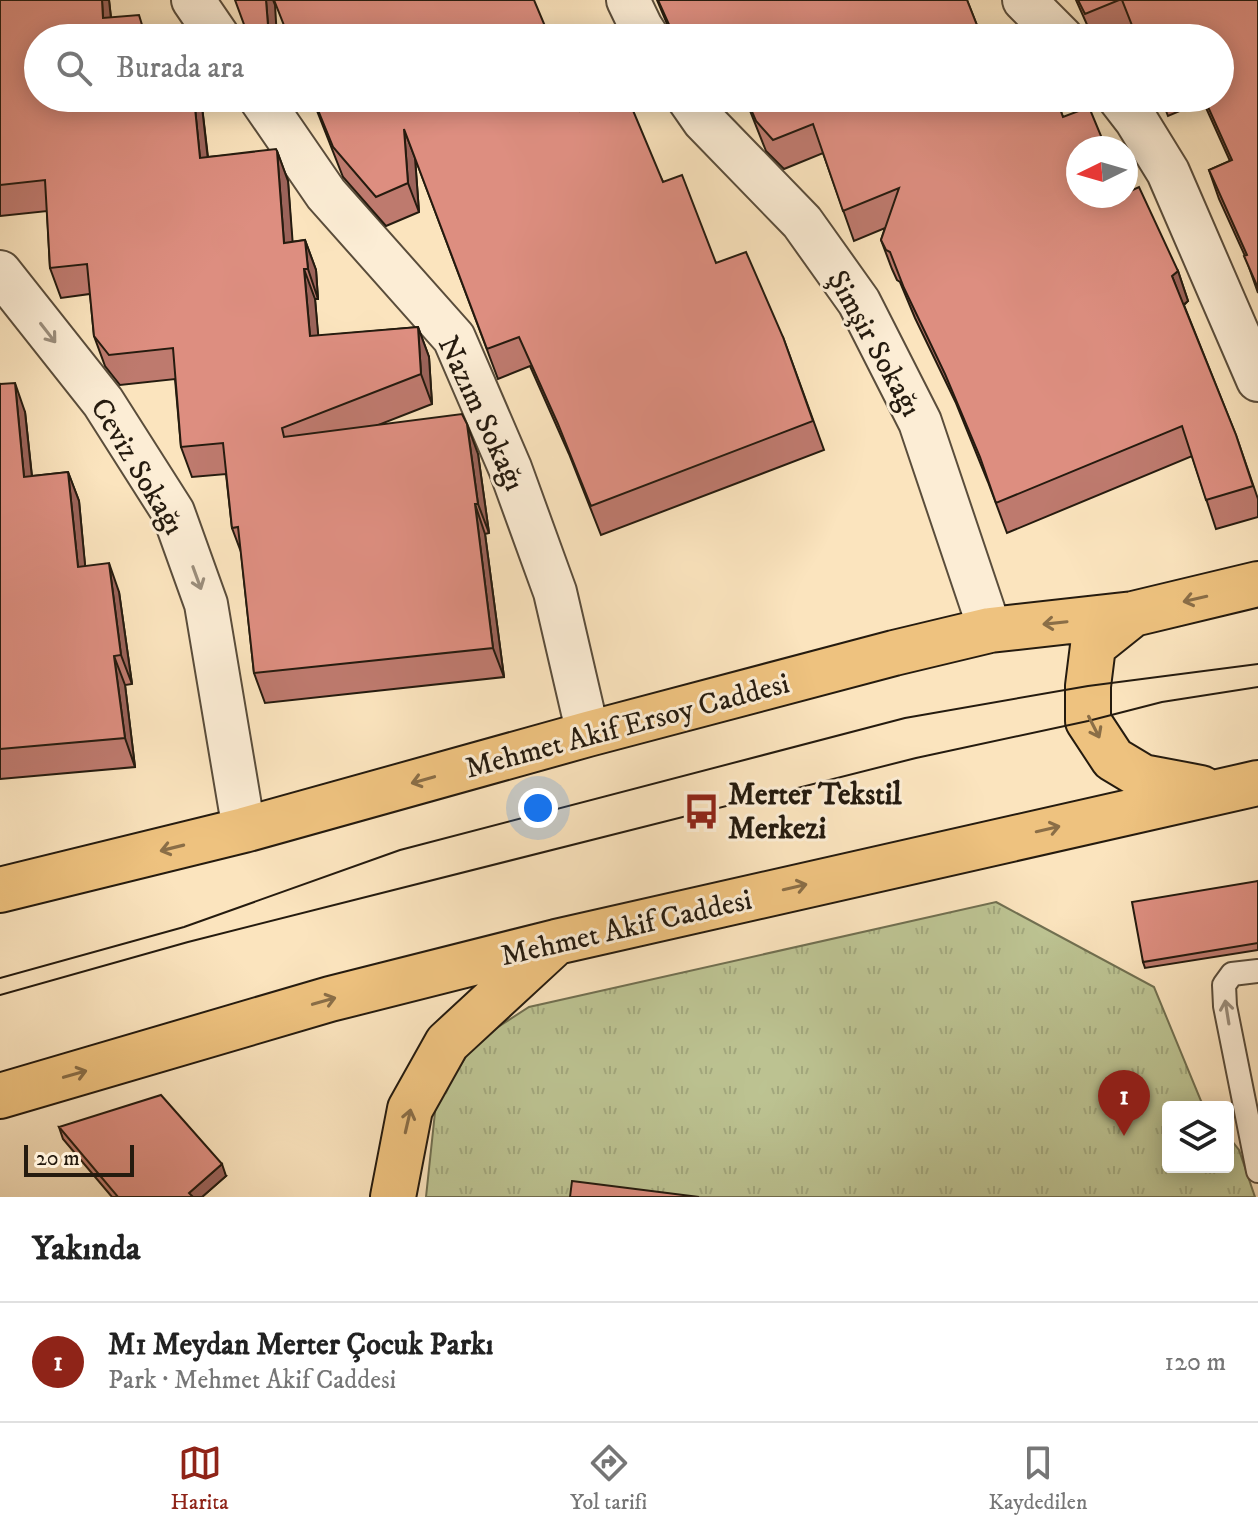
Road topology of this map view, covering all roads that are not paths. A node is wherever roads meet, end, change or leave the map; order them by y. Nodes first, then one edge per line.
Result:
1 (193, 0) edge
2 (628, 0) edge
3 (1024, 0) edge
4 (209, 24) edge
5 (640, 24) edge
6 (1048, 24) edge
7 (270, 112) edge
8 (698, 112) edge
9 (1130, 112) edge
10 (0, 272) edge
11 (1258, 380) edge
12 (1258, 584) edge
13 (1133, 614) junction
14 (990, 630) junction
15 (588, 734) junction
16 (1258, 783) edge
17 (1216, 791) junction
18 (244, 830) junction
19 (0, 890) edge
20 (556, 942) junction
21 (1258, 971) edge
22 (0, 1096) edge
23 (1258, 1171) edge
24 (393, 1197) edge

1 - 4 street
2 - 5 street
3 - 6 street
7 - 15 street, Nazım Sokağı
8 - 14 street, Şimşir Sokağı
9 - 11 street
10 -> 18 street, Ceviz Sokağı
12 -> 13 main road, Mehmet Akif Ersoy Caddesi
13 -> 14 main road, Mehmet Akif Ersoy Caddesi
13 -> 17 main road
14 - 15 main road, Mehmet Akif Ersoy Caddesi
15 -> 18 main road, Mehmet Akif Ersoy Caddesi
16 - 17 main road, Mehmet Akif Caddesi
20 -> 17 main road, Mehmet Akif Caddesi
18 -> 19 main road, Mehmet Akif Ersoy Caddesi
22 -> 20 main road, Mehmet Akif Caddesi
24 -> 20 main road
23 -> 21 lane

